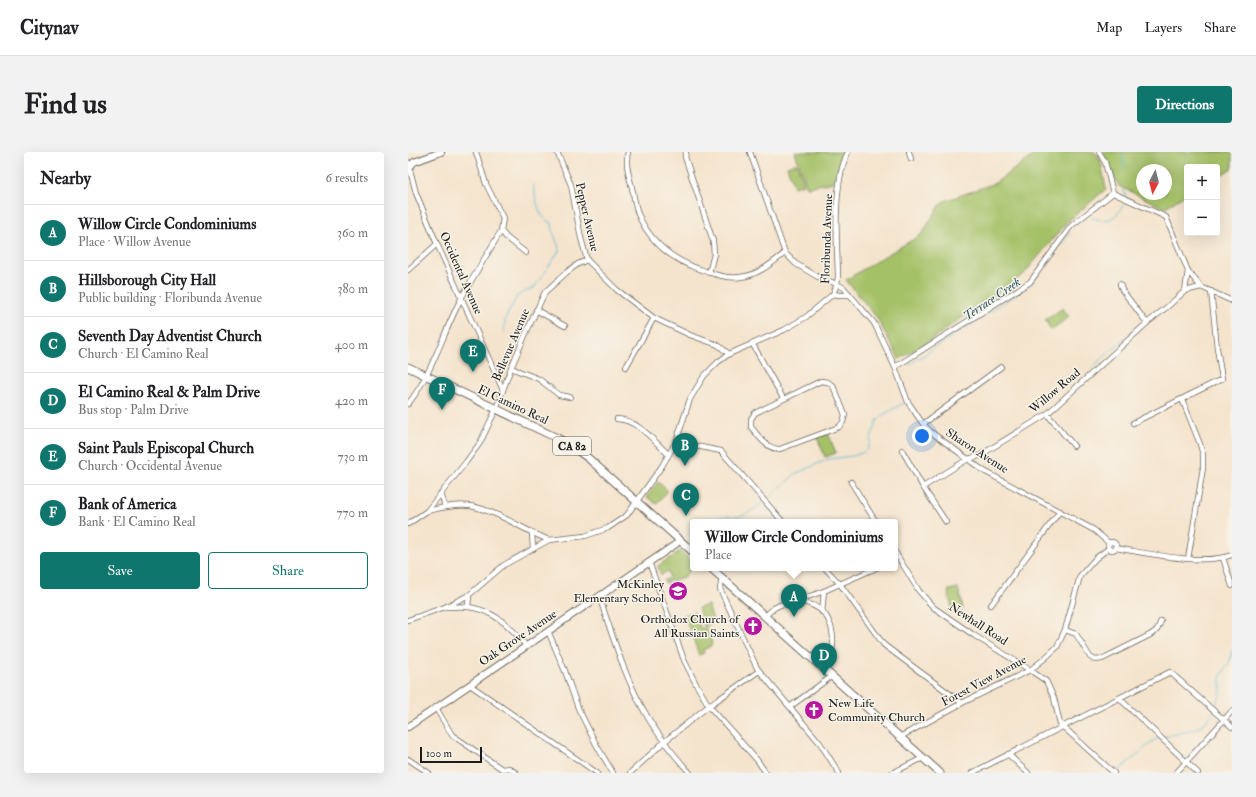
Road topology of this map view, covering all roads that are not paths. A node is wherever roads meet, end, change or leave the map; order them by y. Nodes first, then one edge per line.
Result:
1 (441, 152) edge
2 (476, 152) edge
3 (557, 152) edge
4 (628, 152) edge
5 (686, 152) edge
6 (750, 152) edge
7 (848, 152) edge
8 (909, 152) edge
9 (1099, 152) edge
10 (911, 159) dead end
11 (408, 166) edge
12 (1113, 193) junction
13 (501, 231) junction
14 (437, 244) junction
15 (526, 253) dead end
16 (785, 253) junction
17 (587, 260) junction
18 (408, 270) edge
19 (1188, 271) junction
20 (709, 273) junction
21 (837, 284) junction
22 (1120, 284) dead end
23 (1201, 287) junction
24 (1185, 291) junction
25 (1211, 291) junction
26 (833, 294) junction
27 (850, 295) junction
28 (461, 297) junction
29 (1232, 301) edge
30 (536, 310) junction
31 (654, 318) junction
32 (1147, 322) junction
33 (565, 326) dead end
34 (752, 343) junction
35 (729, 354) junction
36 (626, 367) dead end
37 (896, 367) junction
38 (1002, 367) dead end
39 (408, 368) edge
40 (511, 368) junction
41 (426, 376) junction
42 (1222, 379) junction
43 (1228, 379) dead end
44 (503, 390) junction
45 (570, 397) dead end
46 (783, 398) junction
47 (1182, 400) junction
48 (408, 404) edge
49 (496, 409) junction
50 (1047, 414) junction
51 (617, 419) dead end
52 (1133, 423) dead end
53 (923, 424) junction
54 (676, 442) junction
55 (1074, 446) dead end
56 (902, 450) dead end
57 (668, 454) junction
58 (968, 459) junction
59 (850, 482) dead end
60 (923, 487) junction
61 (441, 493) junction
62 (637, 501) junction
63 (445, 507) junction
64 (427, 511) junction
65 (1060, 511) junction
66 (780, 519) edge
67 (874, 519) edge
68 (946, 522) dead end
69 (408, 524) edge
70 (532, 533) junction
71 (549, 540) junction
72 (680, 540) junction
73 (1109, 543) junction
74 (1115, 548) junction
75 (533, 549) junction
76 (690, 549) edge
77 (1108, 549) junction
78 (1232, 555) edge
79 (898, 558) edge
80 (1223, 558) junction
81 (1188, 559) junction
82 (649, 562) junction
83 (714, 571) edge
84 (828, 571) edge
85 (869, 571) edge
86 (722, 578) junction
87 (840, 584) junction
88 (1232, 586) edge
89 (824, 591) junction
90 (468, 595) junction
91 (599, 596) junction
92 (799, 600) junction
93 (991, 605) dead end
94 (445, 607) junction
95 (468, 607) junction
96 (822, 612) junction
97 (766, 616) junction
98 (408, 620) edge
99 (1161, 621) dead end
100 (1065, 630) junction
101 (548, 631) junction
102 (526, 646) junction
103 (822, 667) junction
104 (1030, 670) junction
105 (759, 671) junction
106 (832, 676) junction
107 (470, 685) junction
108 (1119, 698) junction
109 (962, 703) junction
110 (709, 706) junction
111 (791, 706) junction
112 (436, 708) junction
113 (1232, 711) edge
114 (1224, 719) junction
115 (408, 727) edge
116 (1063, 727) junction
117 (1232, 727) edge
118 (900, 737) junction
119 (664, 742) junction
120 (1008, 754) junction
121 (923, 758) junction
122 (408, 759) edge
123 (1186, 762) junction
124 (501, 771) edge
125 (1113, 772) edge
126 (429, 773) edge
127 (516, 773) edge
128 (597, 773) edge
129 (613, 773) edge
130 (630, 773) edge
131 (690, 773) edge
132 (766, 773) edge
133 (839, 773) edge
134 (892, 773) edge
135 (940, 773) edge
136 (972, 773) edge
137 (1028, 773) edge
138 (1176, 773) edge
139 (1198, 773) edge

1 - 11 street
2 - 13 street
3 - 17 street, Pepper Avenue
4 - 20 street
5 - 20 street
6 - 16 street
7 - 21 street, Floribunda Avenue
8 - 10 street
9 - 12 street
11 - 14 street, Occidental Avenue
12 - 19 street
12 - 37 street
13 - 15 street
13 - 28 street
14 - 18 street
14 - 28 street, Occidental Avenue
16 - 20 street
16 - 21 street
17 - 30 street, Bellevue Avenue
17 - 31 street, Pepper Avenue
19 - 23 street
19 - 24 street
21 - 26 street, Floribunda Avenue
21 - 27 street, Sharon Avenue
22 - 32 street
23 - 24 street, Willow Road
23 - 25 street
24 - 32 street, Willow Road
25 - 29 street
25 - 42 street
26 - 27 street
26 - 34 street, Floribunda Avenue
27 - 37 street, Sharon Avenue
28 - 41 street
28 - 44 street, Occidental Avenue
30 - 33 street
30 - 40 street, Bellevue Avenue
31 - 35 street, Pepper Avenue
31 - 36 street
32 - 50 street, Willow Road
34 - 35 street, Floribunda Avenue
34 - 46 street
35 - 54 street, Floribunda Avenue
37 - 53 street, Sharon Avenue
38 - 53 street
39 - 41 main road, El Camino Real / CA 82
40 - 44 street, Bellevue Avenue
40 - 45 street
41 - 48 street
41 - 49 main road, El Camino Real / CA 82
42 - 43 street
42 - 47 street
44 - 49 street, Bellevue Avenue
46 - 46 street
47 - 52 street
47 - 81 street
49 - 61 street, Bellevue Avenue
49 - 62 main road, El Camino Real / CA 82
50 - 55 street
50 - 58 street, Willow Road
51 - 57 street
53 - 58 street, Sharon Avenue
54 - 57 street, Floribunda Avenue
54 - 66 street
56 - 60 street
57 - 62 street, Floribunda Avenue
58 - 60 street, Willow Road
58 - 65 street, Sharon Avenue
59 - 67 street
60 - 68 street
61 - 63 street
61 - 64 street, Bellevue Avenue
62 - 71 street, Floribunda Avenue
62 - 72 main road, El Camino Real / CA 82
63 - 64 street
63 - 70 street
64 - 69 street, Bellevue Avenue
65 - 73 street, Sharon Avenue
65 - 93 street
70 - 71 street
70 - 75 street
71 - 75 street, Floribunda Avenue
72 - 76 main road, El Camino Real / CA 82
72 - 82 street, Oak Grove Avenue
73 - 74 street
73 - 77 street
74 - 77 street
74 - 81 street
75 - 90 street, Floribunda Avenue
77 - 100 street, Forest View Avenue
78 - 80 street
79 - 104 street, Newhall Road
80 - 81 street
80 - 88 street
82 - 91 street, Oak Grove Avenue
82 - 110 street
83 - 86 main road
84 - 87 street
85 - 87 street
86 - 97 main road
86 - 105 street
87 - 89 street
87 - 109 street
89 - 92 street
89 - 96 street
90 - 94 street, Floribunda Avenue
90 - 95 street
91 - 101 street, Oak Grove Avenue
91 - 119 street
92 - 96 street
92 - 97 street
94 - 95 street
94 - 98 street, Floribunda Avenue
95 - 102 street
96 - 103 street
97 - 103 main road
99 - 100 street
100 - 104 street, Forest View Avenue
101 - 102 street, Oak Grove Avenue
101 - 129 street
102 - 107 street, Oak Grove Avenue
103 - 106 main road
104 - 109 street, Forest View Avenue
104 - 116 street, Newhall Road
105 - 110 street
105 - 111 street
106 - 111 street
106 - 118 main road
107 - 112 street, Oak Grove Avenue
107 - 128 street
108 - 114 street
108 - 116 street
108 - 123 street
109 - 118 street, Forest View Avenue
110 - 119 street
110 - 132 street
111 - 133 street
112 - 115 street, Oak Grove Avenue
112 - 124 street
113 - 114 street
114 - 117 street
114 - 123 street
116 - 120 street
116 - 125 street
118 - 121 main road
119 - 130 street
119 - 131 street
120 - 136 street
120 - 137 street
121 - 134 street
121 - 135 main road
122 - 126 street
123 - 138 street
123 - 139 street
124 - 127 street

